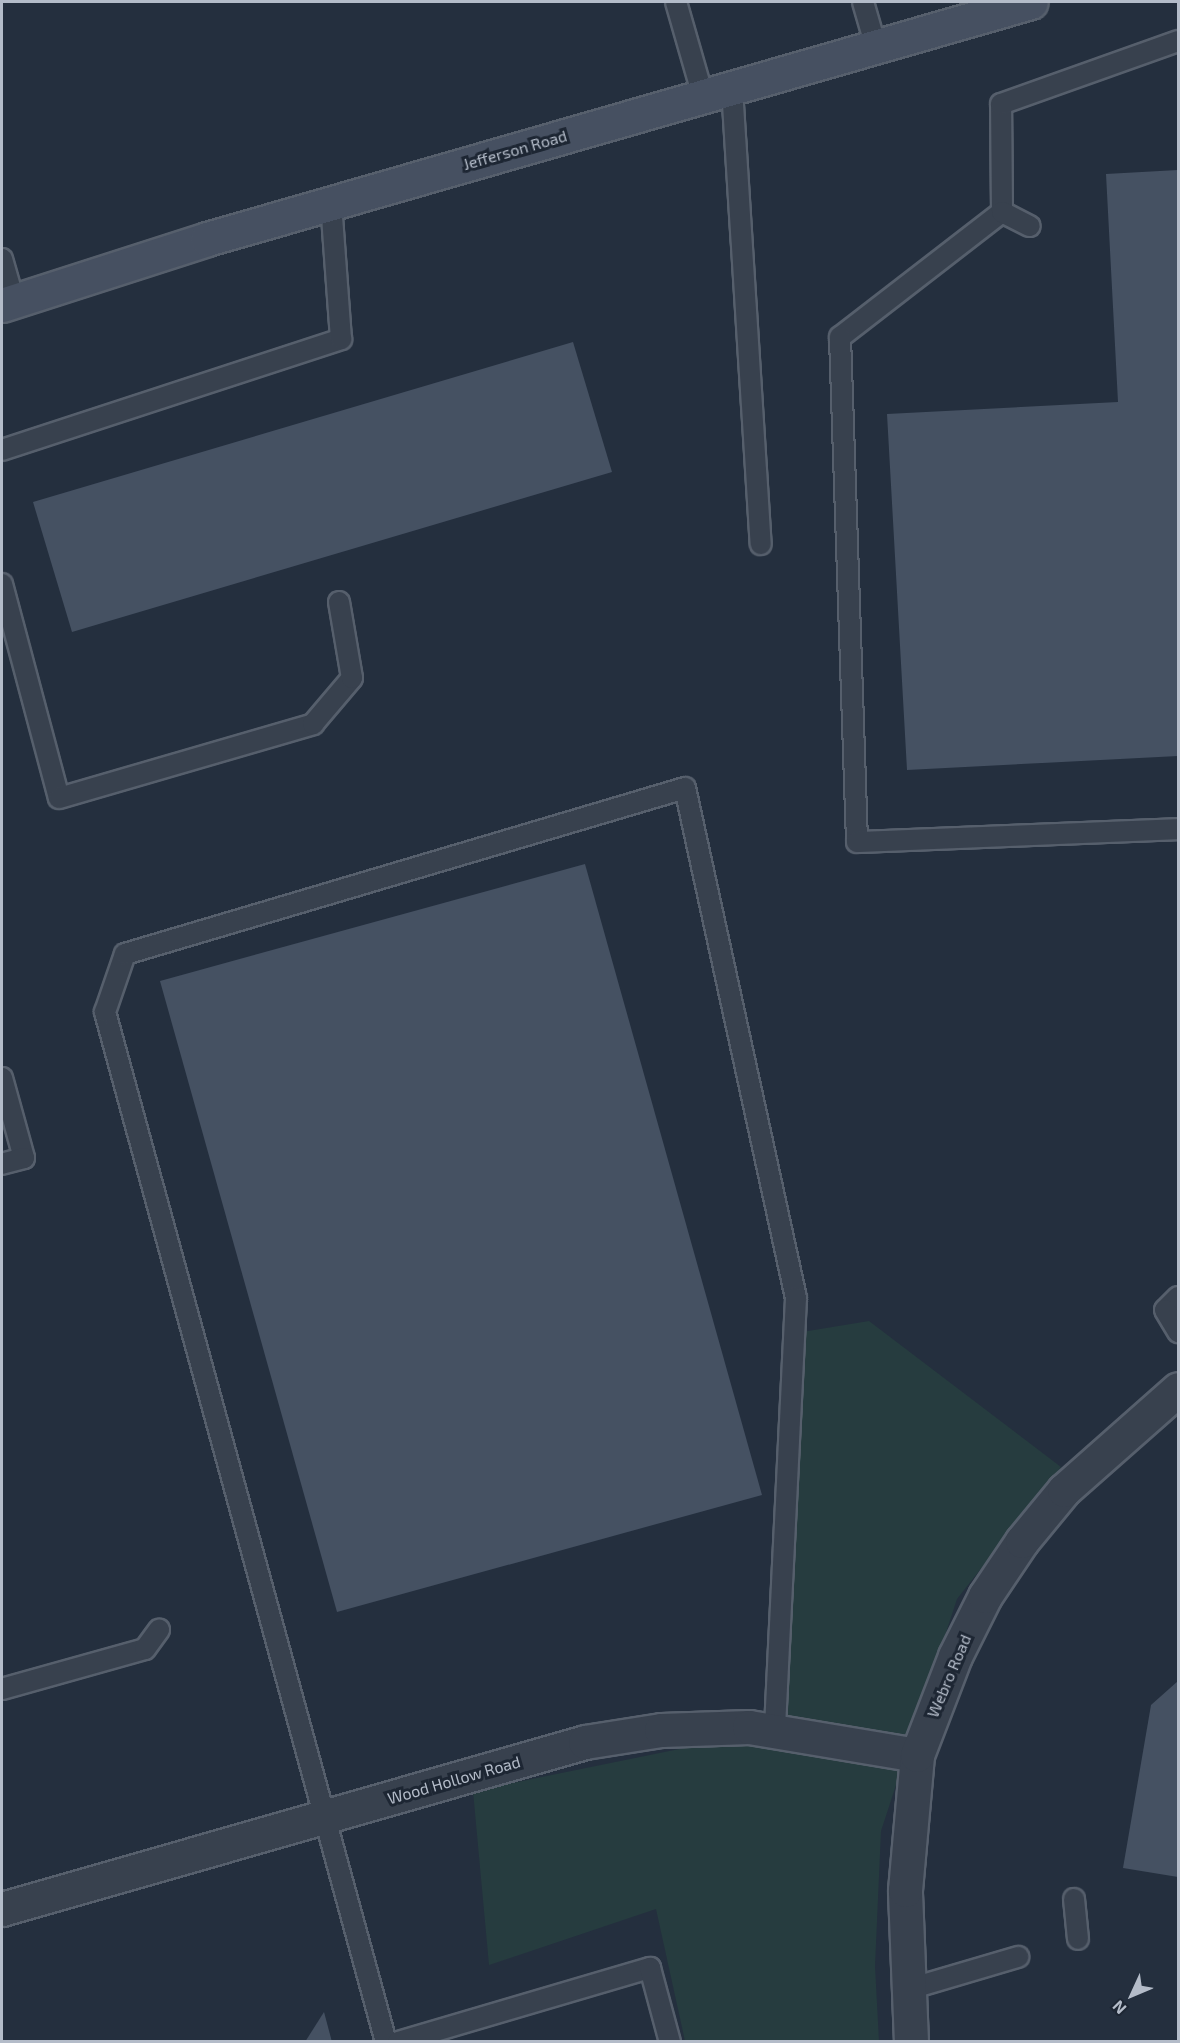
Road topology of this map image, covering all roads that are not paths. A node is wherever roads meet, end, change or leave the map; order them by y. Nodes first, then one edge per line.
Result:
1 (676, 2) edge
2 (863, 2) edge
3 (1031, 2) edge
4 (1179, 41) edge
5 (876, 47) junction
6 (717, 92) junction
7 (331, 203) junction
8 (1002, 212) junction
9 (1030, 226) dead end
10 (2, 259) edge
11 (8, 303) edge
12 (2, 450) edge
13 (761, 544) dead end
14 (2, 584) edge
15 (339, 602) dead end
16 (1179, 829) edge
17 (2, 1077) edge
18 (2, 1164) edge
19 (1179, 1297) edge
20 (1179, 1332) edge
21 (1179, 1389) edge
22 (159, 1630) dead end
23 (2, 1689) edge
24 (775, 1731) junction
25 (916, 1755) junction
26 (322, 1817) junction
27 (1074, 1899) dead end
28 (2, 1909) edge
29 (1078, 1939) dead end
30 (1018, 1957) dead end
31 (909, 1989) junction
32 (386, 2042) edge
33 (398, 2042) edge
34 (670, 2042) edge
35 (910, 2042) edge

1 - 6 lane
2 - 5 lane
3 - 5 main road, Jefferson Road
4 - 8 lane
5 - 6 main road, Jefferson Road
6 - 7 main road, Jefferson Road
6 - 13 lane
7 - 11 main road, Jefferson Road
7 - 12 lane
8 - 9 lane
8 - 16 lane
10 - 11 lane
14 - 15 lane
17 - 18 lane
19 - 20 lane
21 - 25 street, Webro Road
22 - 23 lane
24 - 25 street, Wood Hollow Road
24 - 26 street, Wood Hollow Road
24 - 26 lane
25 - 31 street, Webro Road
26 - 28 street, Wood Hollow Road
26 - 32 lane
27 - 29 lane
30 - 31 lane
31 - 35 street, Webro Road
33 - 34 lane

